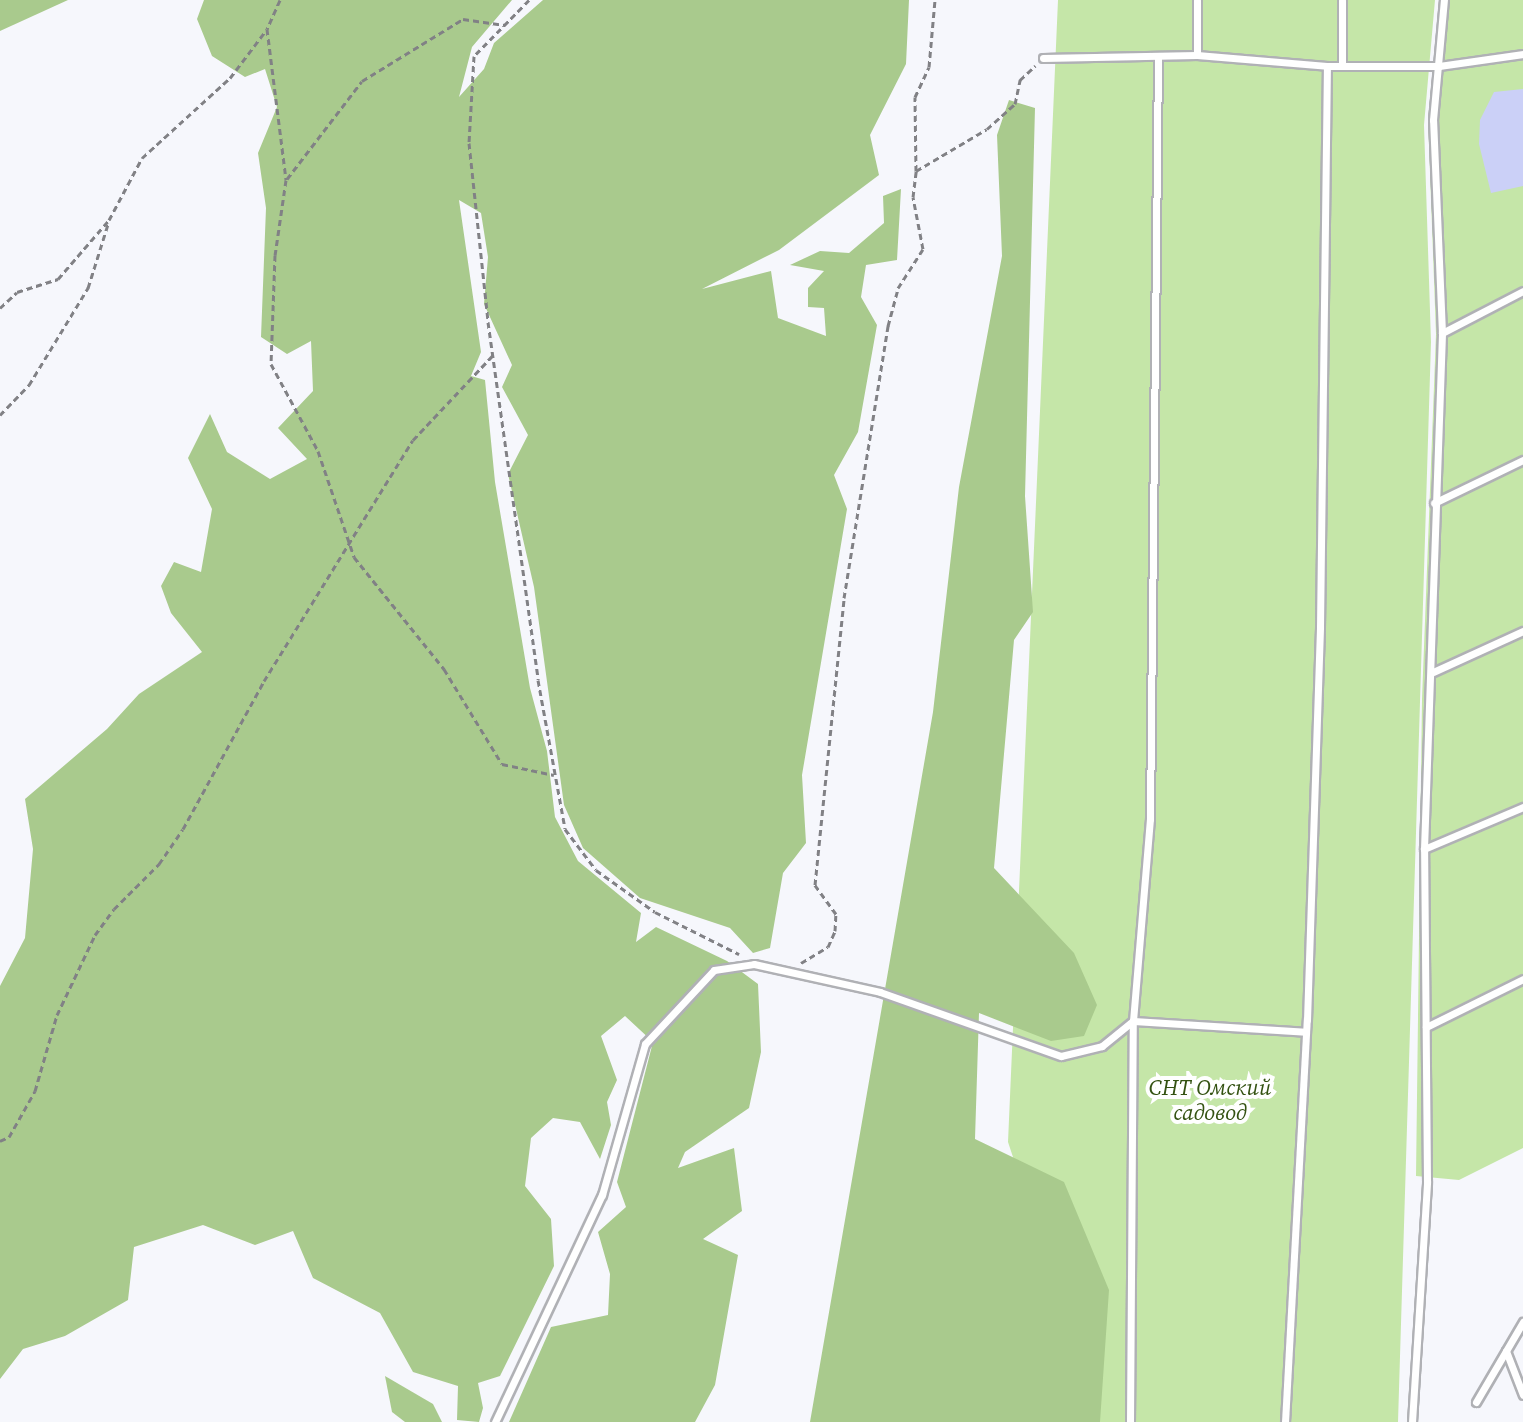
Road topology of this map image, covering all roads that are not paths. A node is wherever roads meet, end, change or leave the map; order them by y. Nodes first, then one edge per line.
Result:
1 (1197, 0) edge
2 (1342, 0) edge
3 (1444, 0) edge
4 (1523, 54) edge
5 (1197, 55) junction
6 (1158, 57) junction
7 (1043, 58) road end
8 (1327, 66) junction
9 (1342, 66) junction
10 (1439, 66) junction
11 (1523, 291) edge
12 (1442, 333) junction
13 (1523, 460) edge
14 (1434, 503) junction
15 (1523, 631) edge
16 (1433, 672) junction
17 (1523, 807) edge
18 (1424, 849) junction
19 (1523, 979) edge
20 (1133, 1021) junction
21 (1426, 1027) junction
22 (1306, 1032) junction
23 (1523, 1322) edge
24 (1506, 1351) junction
25 (1523, 1395) edge
26 (1476, 1402) dead end
27 (495, 1422) edge
28 (1130, 1422) edge
29 (1285, 1422) edge
30 (1412, 1422) edge

1 - 5 lane
2 - 9 lane
3 - 10 lane
4 - 10 lane
5 - 6 lane
5 - 8 lane
6 - 7 lane
6 - 20 lane
8 - 9 lane
8 - 22 lane
9 - 10 lane
10 - 12 lane
11 - 12 lane
12 - 14 lane
13 - 14 lane
14 - 16 lane
15 - 16 lane
16 - 18 lane
17 - 18 lane
18 - 21 lane
19 - 21 lane
20 - 22 lane
20 - 27 lane
20 - 28 lane
21 - 30 lane
22 - 29 lane
23 - 24 lane
24 - 25 lane
24 - 26 lane

